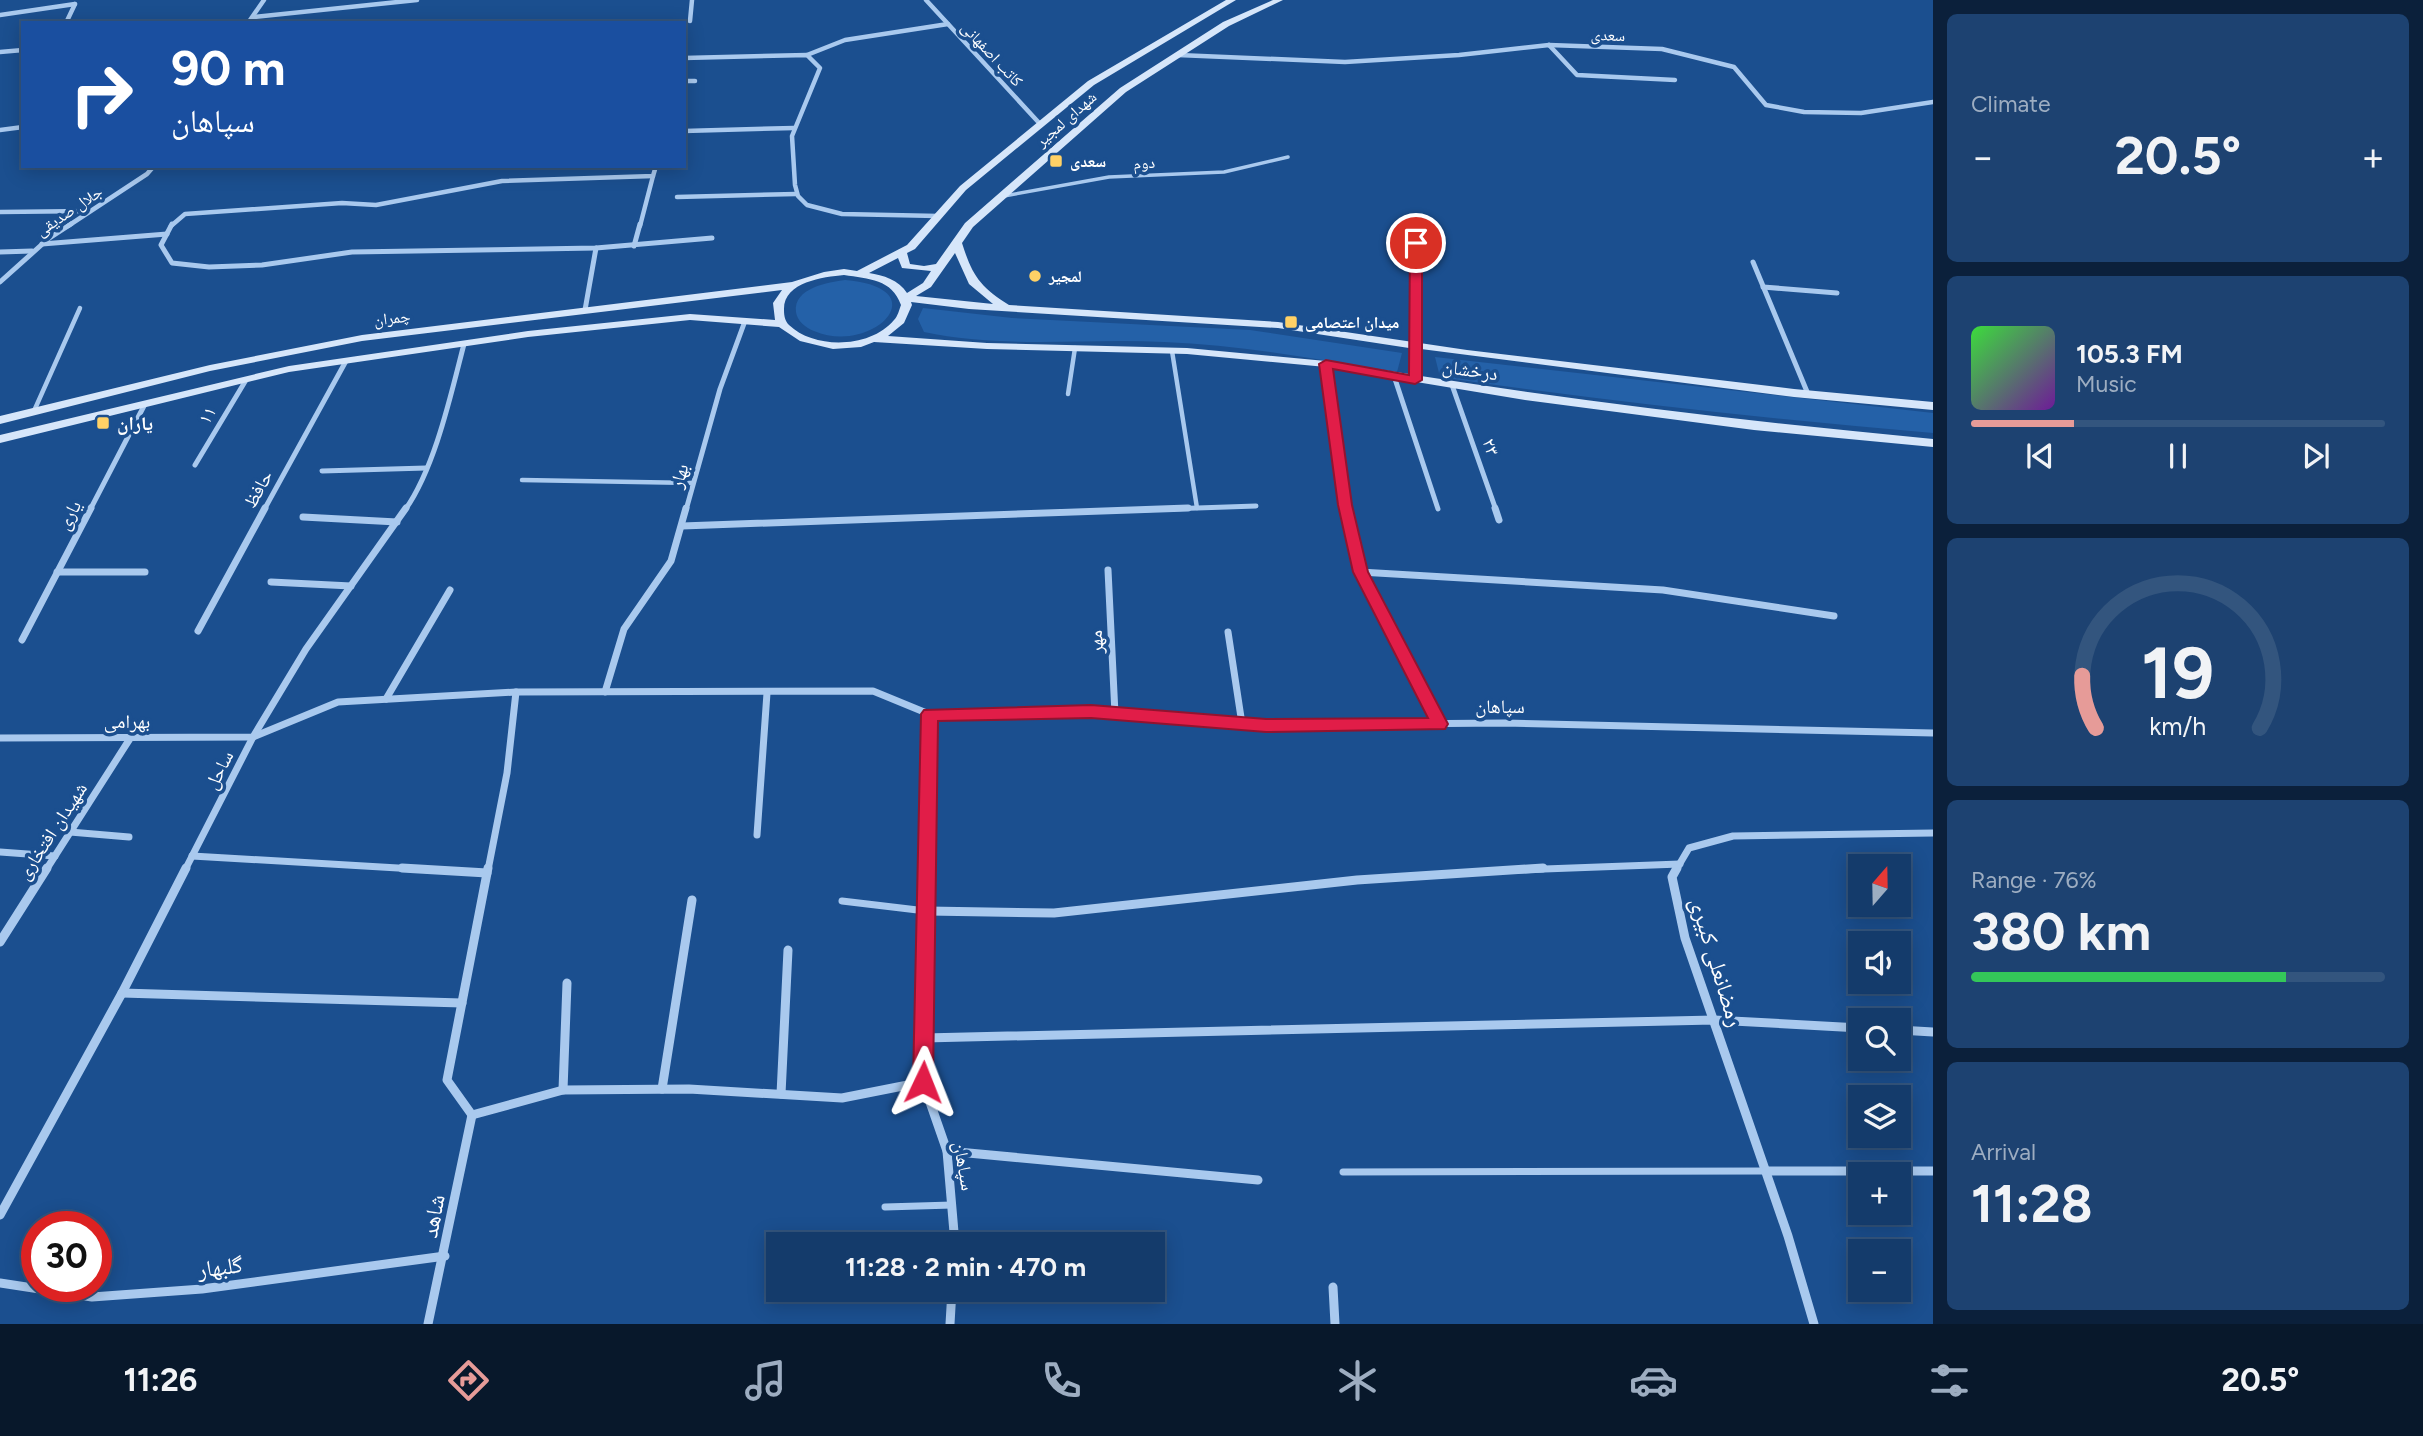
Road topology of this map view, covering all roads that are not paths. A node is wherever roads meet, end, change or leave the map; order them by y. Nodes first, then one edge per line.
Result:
1 (264, 0) edge
2 (417, 0) edge
3 (692, 0) edge
4 (926, 0) edge
5 (1232, 0) edge
6 (1279, 0) edge
7 (0, 15) edge
8 (253, 17) junction
9 (67, 21) edge
10 (250, 21) edge
11 (690, 21) dead end
12 (948, 24) junction
13 (1549, 45) junction
14 (21, 50) edge
15 (0, 52) edge
16 (807, 55) junction
17 (1178, 55) junction
18 (686, 58) edge
19 (1675, 80) dead end
20 (686, 81) edge
21 (695, 81) dead end
22 (1933, 102) edge
23 (1041, 125) junction
24 (21, 127) edge
25 (794, 128) junction
26 (0, 130) edge
27 (686, 131) edge
28 (1289, 158) dead end
29 (152, 168) edge
30 (655, 168) edge
31 (653, 176) junction
32 (796, 194) junction
33 (677, 197) dead end
34 (1001, 197) junction
35 (91, 211) junction
36 (0, 212) edge
37 (938, 216) junction
38 (167, 234) junction
39 (712, 238) dead end
40 (957, 243) junction
41 (1416, 243) dead end
42 (41, 244) junction
43 (634, 246) junction
44 (596, 248) junction
45 (32, 251) junction
46 (902, 251) junction
47 (0, 252) edge
48 (1753, 262) dead end
49 (940, 267) junction
50 (861, 273) junction
51 (0, 282) edge
52 (795, 285) junction
53 (1763, 287) junction
54 (1837, 293) dead end
55 (906, 298) junction
56 (80, 308) dead end
57 (1007, 309) junction
58 (585, 310) junction
59 (745, 321) junction
60 (782, 324) junction
61 (876, 339) junction
62 (464, 344) junction
63 (1415, 346) junction
64 (1075, 348) junction
65 (1172, 351) junction
66 (346, 361) junction
67 (1326, 364) junction
68 (1394, 376) junction
69 (246, 380) junction
70 (1415, 380) junction
71 (1452, 385) junction
72 (1068, 394) dead end
73 (1808, 394) junction
74 (145, 404) junction
75 (1933, 406) edge
76 (34, 411) junction
77 (0, 420) edge
78 (0, 439) edge
79 (1933, 443) edge
80 (195, 466) dead end
81 (426, 468) junction
82 (322, 471) dead end
83 (522, 481) dead end
84 (694, 483) junction
85 (1256, 506) dead end
86 (1197, 508) junction
87 (1438, 509) dead end
88 (303, 517) dead end
89 (1499, 520) dead end
90 (397, 522) junction
91 (682, 526) junction
92 (1108, 570) dead end
93 (57, 572) junction
94 (145, 572) dead end
95 (1360, 572) junction
96 (271, 582) dead end
97 (352, 586) junction
98 (450, 590) dead end
99 (1834, 616) dead end
100 (198, 631) dead end
101 (1228, 632) dead end
102 (22, 640) dead end
103 (516, 692) junction
104 (605, 692) junction
105 (767, 692) junction
106 (386, 699) junction
107 (929, 714) junction
108 (1115, 714) junction
109 (1242, 724) junction
110 (1440, 724) junction
111 (1933, 733) edge
112 (0, 737) edge
113 (131, 737) junction
114 (253, 737) junction
115 (70, 832) junction
116 (1933, 833) edge
117 (757, 835) dead end
118 (129, 837) dead end
119 (0, 852) edge
120 (55, 856) junction
121 (192, 856) junction
122 (1680, 863) junction
123 (487, 873) junction
124 (692, 900) dead end
125 (842, 901) dead end
126 (928, 911) junction
127 (0, 942) edge
128 (788, 950) dead end
129 (567, 983) dead end
130 (122, 993) junction
131 (462, 1003) junction
132 (1714, 1020) junction
133 (1848, 1027) edge
134 (1911, 1031) edge
135 (1933, 1032) edge
136 (924, 1038) junction
137 (923, 1082) junction
138 (662, 1089) junction
139 (563, 1090) junction
140 (781, 1094) junction
141 (472, 1115) junction
142 (947, 1151) junction
143 (1766, 1171) junction
144 (1933, 1171) edge
145 (1343, 1172) dead end
146 (1258, 1180) dead end
147 (953, 1205) junction
148 (885, 1207) dead end
149 (0, 1215) edge
150 (954, 1232) edge
151 (445, 1256) junction
152 (0, 1283) edge
153 (1333, 1287) dead end
154 (951, 1302) edge
155 (428, 1324) edge
156 (950, 1324) edge
157 (1335, 1324) edge
158 (1814, 1324) edge

1 - 8 street
2 - 8 street
3 - 11 street
4 - 12 street, کاتب اصفهانی
5 - 23 main road, شهدای لمجیر
6 - 17 main road, شهدای لمجیر
7 - 9 street
8 - 10 street
12 - 16 street
12 - 23 street, کاتب اصفهانی
13 - 17 street, سعدی
13 - 19 street
13 - 22 street, سعدی
14 - 15 street
16 - 18 street
16 - 25 street
17 - 34 main road, شهدای لمجیر
20 - 21 street
23 - 37 main road, شهدای لمجیر
24 - 26 street
25 - 27 street
25 - 32 street
28 - 34 lane, دوم
29 - 35 street, جلال صدیقی
30 - 31 street
31 - 38 street
31 - 43 street
32 - 33 street
32 - 37 street
34 - 40 main road, شهدای لمجیر
35 - 36 street
35 - 42 street, جلال صدیقی
37 - 46 main road, شهدای لمجیر
38 - 42 street
38 - 44 street
39 - 43 street
40 - 49 main road, شهدای لمجیر
40 - 57 main road
41 - 63 street
42 - 45 street, جلال صدیقی
43 - 44 street
44 - 58 street
45 - 47 street
45 - 51 street, جلال صدیقی
46 - 49 main road
46 - 50 main road, شهدای لمجیر
48 - 53 street
49 - 55 main road, شهدای لمجیر
50 - 52 main road
50 - 55 main road
52 - 58 main road, چمران
52 - 60 main road
53 - 54 street
53 - 73 street
55 - 57 main road, درخشان
55 - 61 main road
56 - 76 lane
57 - 63 main road, درخشان
58 - 76 main road, چمران
59 - 60 main road, چمران
59 - 62 main road, چمران
59 - 84 street, بهار
60 - 61 main road
61 - 64 main road, درخشان
62 - 66 main road, چمران
62 - 81 street, ساحل
63 - 70 main road
63 - 73 main road, درخشان
64 - 65 main road, درخشان
64 - 72 lane
65 - 67 main road, درخشان
65 - 86 lane
66 - 69 main road, چمران
66 - 100 street, حافظ
67 - 68 main road, درخشان
67 - 95 street
68 - 70 main road, درخشان
68 - 87 street
69 - 74 main road, چمران
69 - 80 street, ۱۱
70 - 71 main road, درخشان
71 - 79 main road, درخشان
71 - 89 street, ۲۳
73 - 75 main road, درخشان
74 - 78 main road, چمران
74 - 93 street, یاری
76 - 77 main road, چمران
81 - 82 street
81 - 90 street, ساحل
83 - 84 lane
84 - 91 street, بهار
85 - 86 street
86 - 91 street
88 - 90 street
90 - 97 street, ساحل
91 - 104 street, بهار
92 - 108 street, مهر
93 - 94 street
93 - 102 street, یاری
95 - 99 street
95 - 110 street
96 - 97 street
97 - 114 street, ساحل
98 - 106 street
101 - 109 street
103 - 104 street
103 - 106 street
103 - 123 street
104 - 105 street
105 - 107 street
105 - 117 street
106 - 114 street
107 - 108 street, سپاهان
107 - 126 street, سپاهان
108 - 109 street, سپاهان
109 - 110 street, سپاهان
110 - 111 street, سپاهان
112 - 113 street, بهرامی
113 - 114 street, بهرامی
113 - 115 street, شهیدان افتخاری
114 - 121 street, ساحل
115 - 118 street
115 - 120 street, شهیدان افتخاری
116 - 122 street
119 - 120 street
120 - 127 street, شهیدان افتخاری
121 - 123 street
121 - 130 street, ساحل
122 - 126 street
122 - 132 street, رمضانعلی کبیری
123 - 131 street
124 - 138 street
125 - 126 lane
126 - 136 street, سپاهان
128 - 140 street
129 - 139 street
130 - 131 street
130 - 149 street, ساحل
131 - 141 street
132 - 133 street
132 - 136 street
132 - 143 street, رمضانعلی کبیری
134 - 135 street
136 - 137 street, سپاهان
137 - 140 street
137 - 142 street, سپاهان
138 - 139 street
138 - 140 street
139 - 141 street
141 - 151 street, شاهد
142 - 146 street
142 - 147 street, سپاهان
143 - 144 street
143 - 145 lane
143 - 158 street, رمضانعلی کبیری
147 - 148 lane
147 - 150 street, سپاهان
151 - 152 street, گلبهار
151 - 155 street, شاهد
153 - 157 street
154 - 156 street

